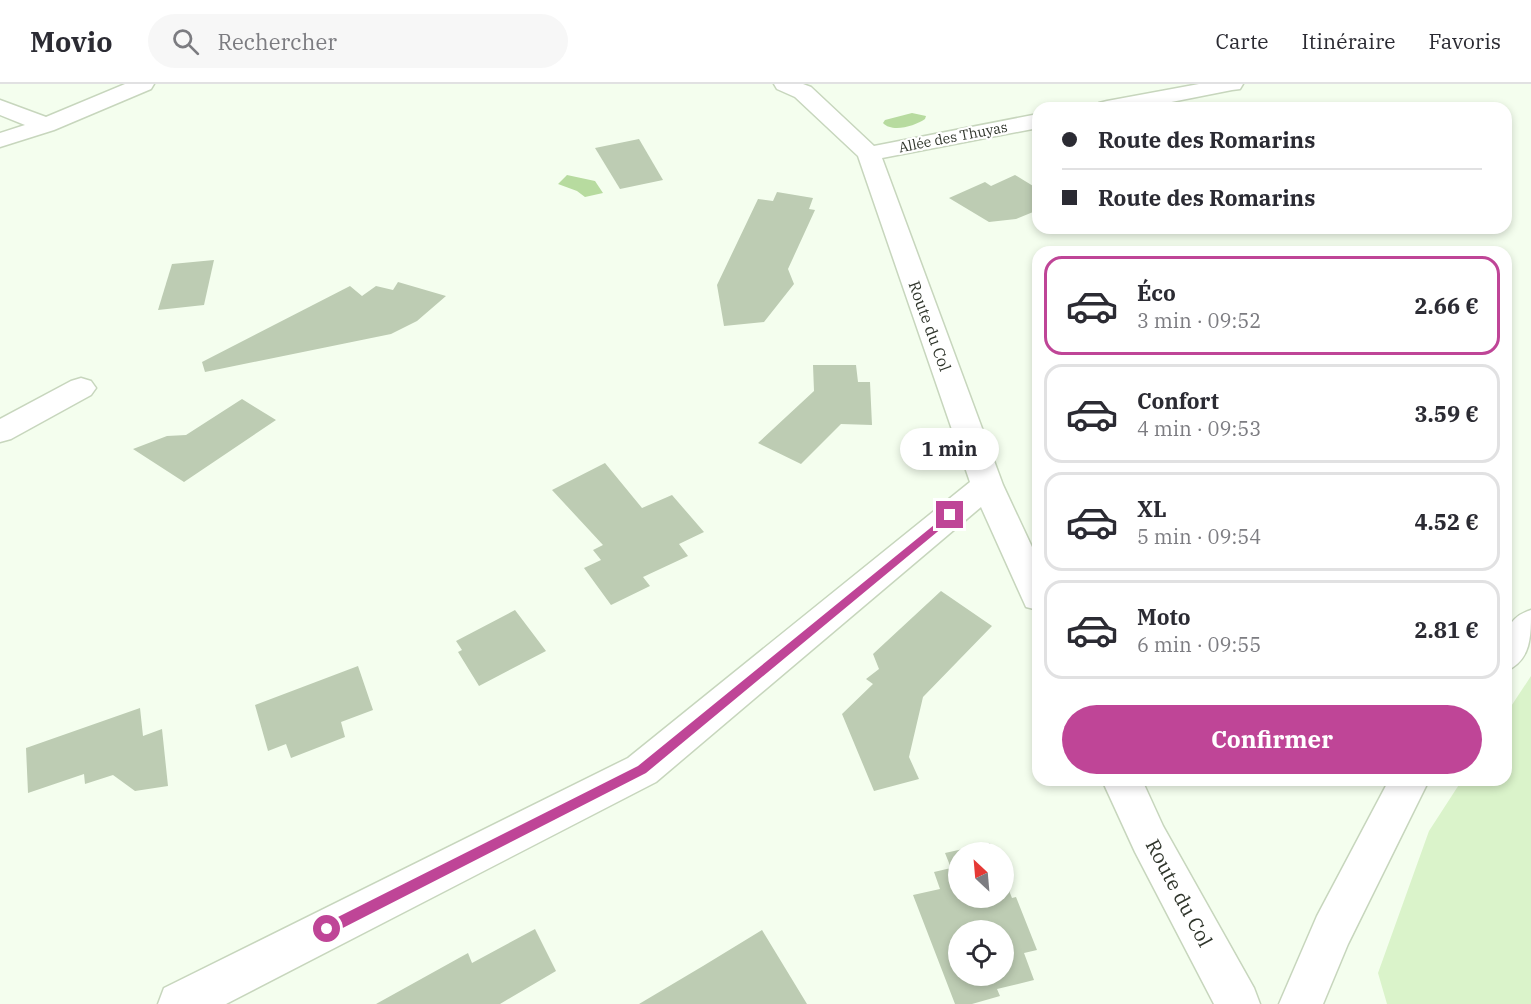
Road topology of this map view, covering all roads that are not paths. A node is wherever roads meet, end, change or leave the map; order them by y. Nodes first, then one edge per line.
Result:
1 (143, 84) edge
2 (785, 84) edge
3 (1232, 84) edge
4 (1138, 102) edge
5 (0, 107) edge
6 (1032, 122) edge
7 (46, 125) junction
8 (0, 140) edge
9 (869, 153) junction
10 (81, 388) dead end
11 (0, 432) edge
12 (987, 485) junction
13 (1032, 584) edge
14 (1531, 624) edge
15 (1512, 648) edge
16 (1125, 786) edge
17 (1406, 786) edge
18 (180, 1004) edge
19 (1238, 1004) edge
20 (1301, 1004) edge

1 - 7 street
2 - 9 street, Route du Col
3 - 4 street
5 - 7 street
6 - 9 street, Allée des Thuyas
7 - 8 street
9 - 12 street, Route du Col
10 - 11 street
12 - 13 street, Route du Col
12 - 18 street
14 - 15 street
16 - 19 street, Route du Col
17 - 20 street

